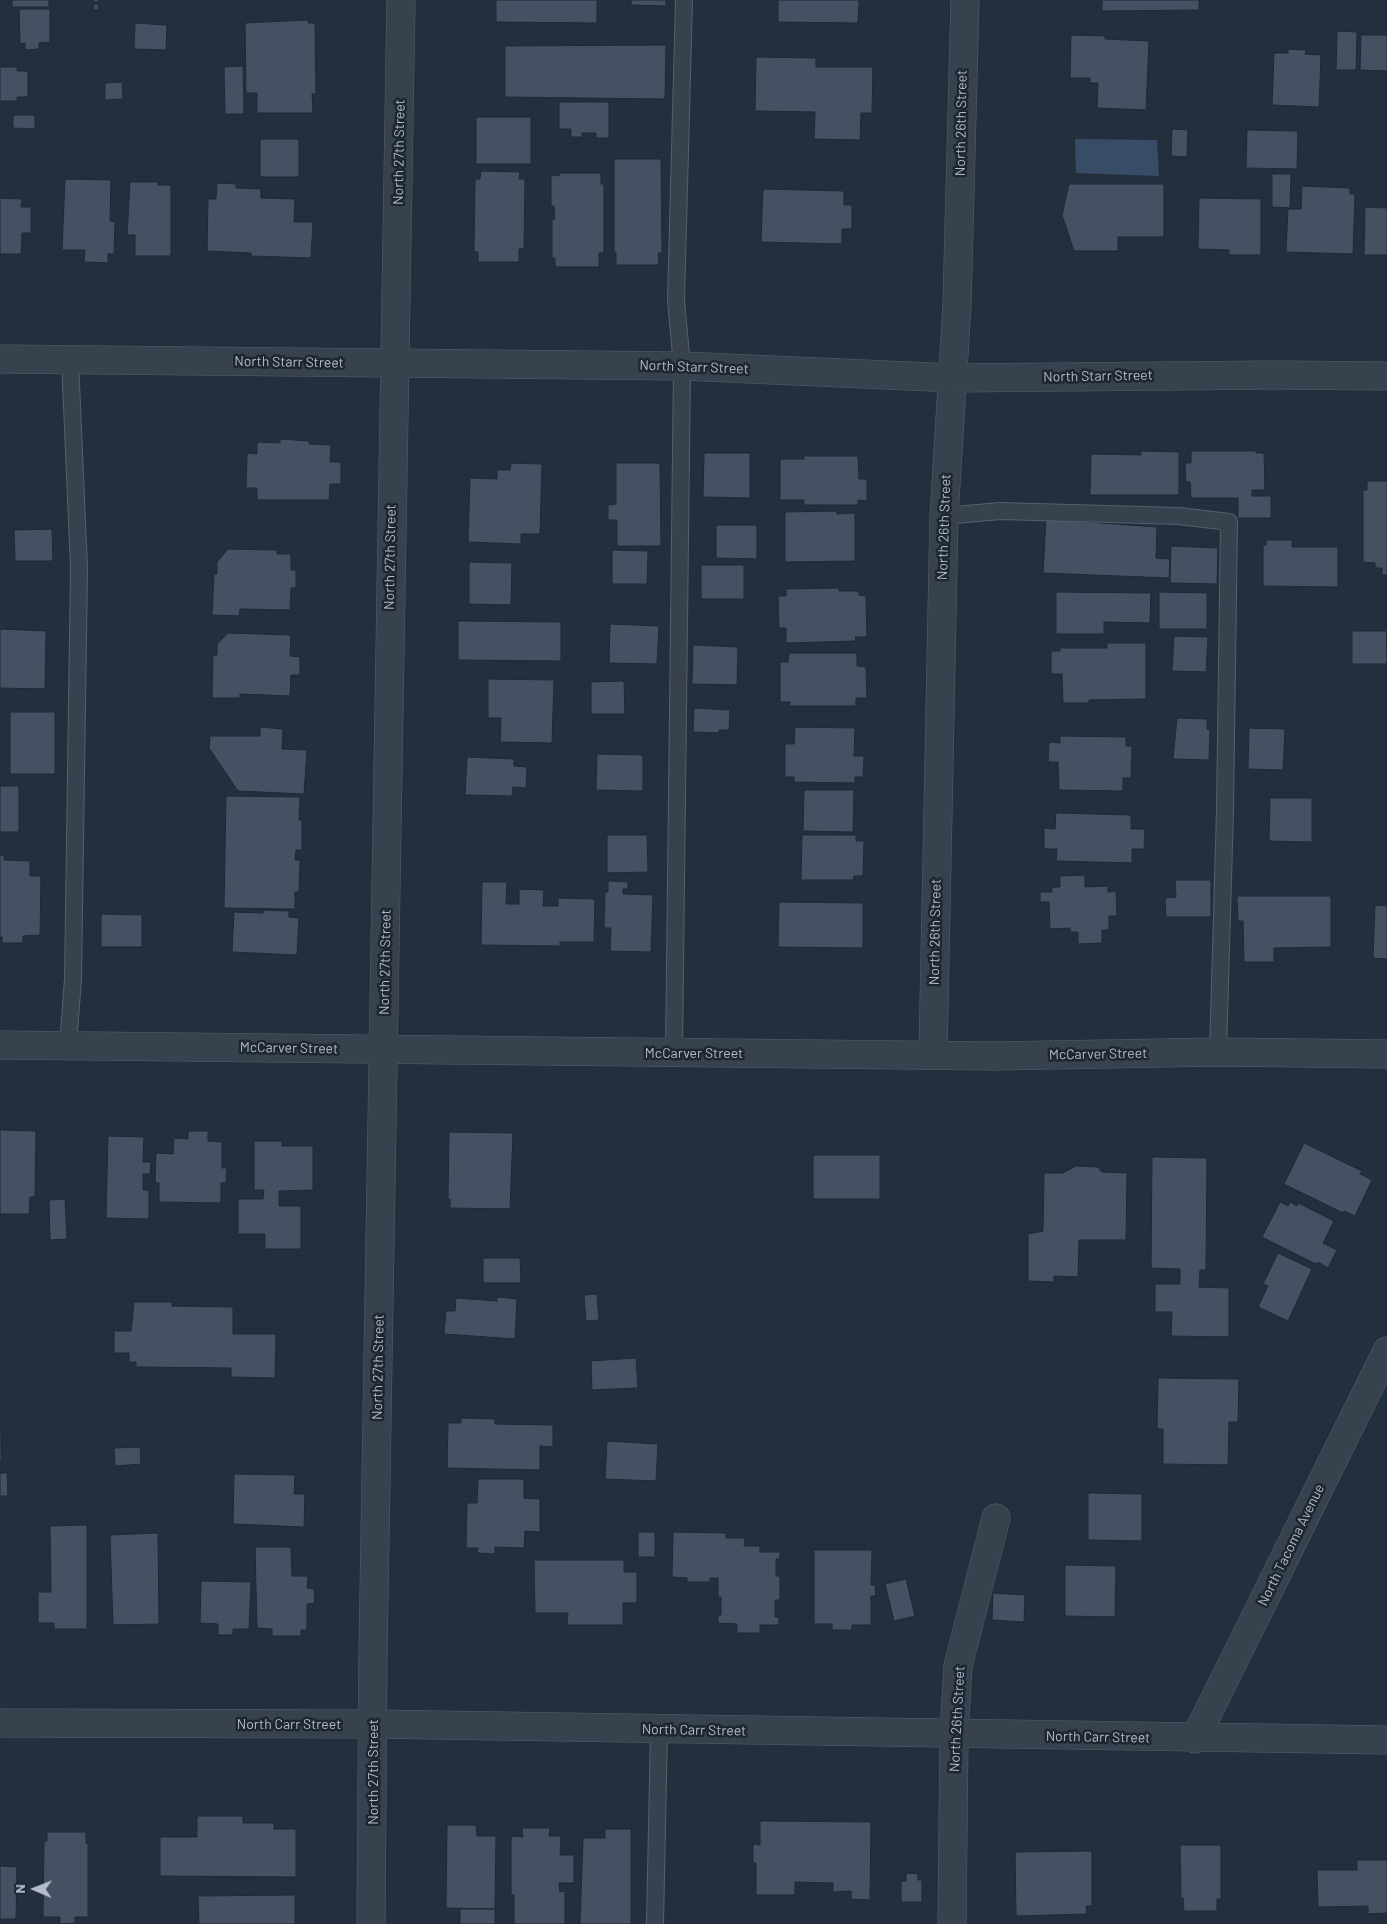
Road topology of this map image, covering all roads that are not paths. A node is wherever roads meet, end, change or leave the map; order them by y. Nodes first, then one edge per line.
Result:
1 (401, 0) edge
2 (684, 0) edge
3 (964, 0) edge
4 (0, 359) edge
5 (70, 360) junction
6 (393, 363) junction
7 (682, 366) junction
8 (1387, 376) edge
9 (954, 378) junction
10 (944, 516) junction
11 (0, 1045) edge
12 (68, 1045) junction
13 (383, 1049) junction
14 (1218, 1052) junction
15 (674, 1054) junction
16 (1387, 1054) edge
17 (933, 1055) junction
18 (1387, 1351) edge
19 (996, 1518) dead end
20 (0, 1723) edge
21 (373, 1724) junction
22 (659, 1729) junction
23 (954, 1734) junction
24 (1195, 1739) junction
25 (1387, 1740) edge
26 (372, 1924) edge
27 (655, 1924) edge
28 (952, 1924) edge

1 - 6 street, North 27th Street
2 - 7 lane
3 - 9 street, North 26th Street
4 - 5 street, North Starr Street
5 - 6 street, North Starr Street
5 - 12 lane
6 - 7 street, North Starr Street
6 - 13 street, North 27th Street
7 - 9 street, North Starr Street
7 - 15 lane
8 - 9 street, North Starr Street
9 - 10 street, North 26th Street
10 - 14 lane
10 - 17 street, North 26th Street
11 - 12 street, McCarver Street
12 - 13 street, McCarver Street
13 - 15 street, McCarver Street
13 - 21 street, North 27th Street
14 - 16 street, McCarver Street
14 - 17 street, McCarver Street
15 - 17 street, McCarver Street
18 - 24 street, North Tacoma Avenue
19 - 23 street, North 26th Street
20 - 21 street, North Carr Street
21 - 22 street, North Carr Street
21 - 26 street, North 27th Street
22 - 23 street, North Carr Street
22 - 27 lane
23 - 24 street, North Carr Street
23 - 28 street, North 26th Street
24 - 25 street, North Carr Street

